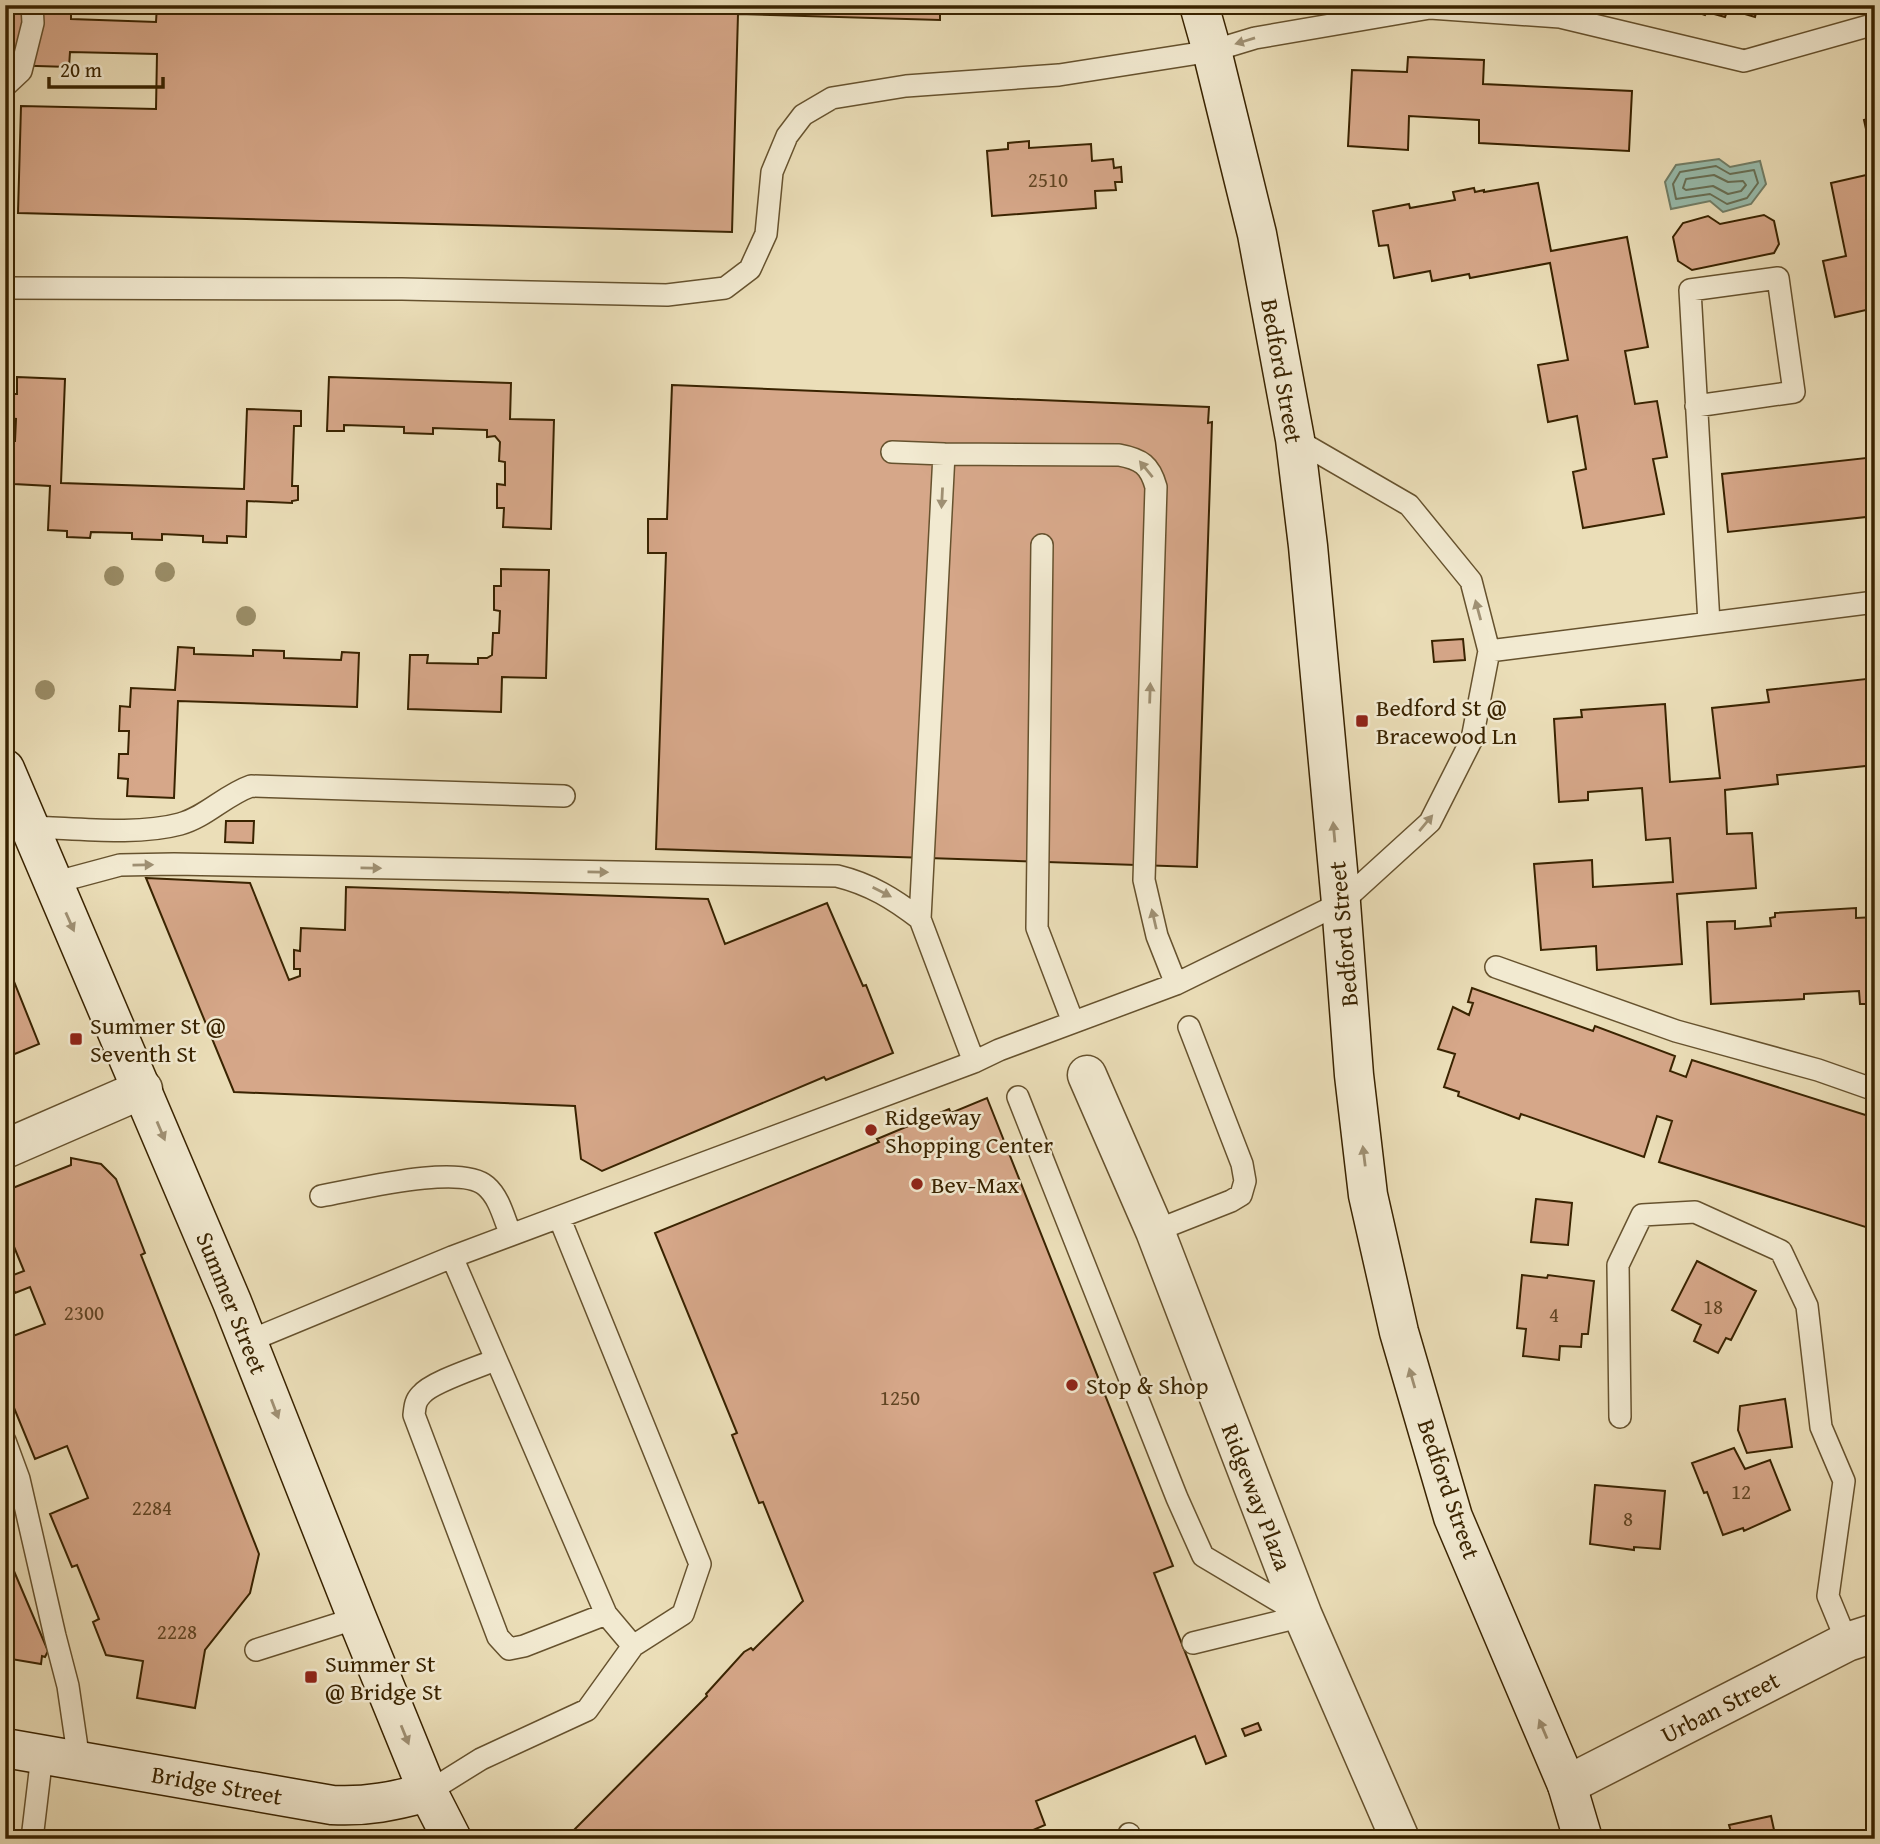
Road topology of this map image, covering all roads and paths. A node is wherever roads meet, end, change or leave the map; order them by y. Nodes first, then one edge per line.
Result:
1 (32, 5) edge
2 (1199, 5) edge
3 (1875, 24) edge
4 (1212, 51) junction
5 (5, 86) edge
6 (5, 288) edge
7 (1696, 407) junction
8 (1295, 439) junction
9 (892, 452) dead end
10 (944, 454) junction
11 (1042, 545) dead end
12 (1875, 602) edge
13 (1709, 623) junction
14 (1489, 652) junction
15 (5, 769) edge
16 (564, 796) dead end
17 (28, 827) junction
18 (53, 883) junction
19 (1341, 903) junction
20 (920, 919) junction
21 (1496, 967) dead end
22 (1176, 984) junction
23 (1073, 1023) junction
24 (1189, 1027) dead end
25 (974, 1062) junction
26 (1087, 1075) dead end
27 (143, 1089) junction
28 (1875, 1090) edge
29 (1018, 1097) dead end
30 (5, 1149) edge
31 (321, 1196) dead end
32 (559, 1217) junction
33 (1155, 1231) junction
34 (511, 1235) junction
35 (452, 1257) junction
36 (249, 1341) junction
37 (495, 1360) junction
38 (1620, 1417) dead end
39 (5, 1441) edge
40 (606, 1614) junction
41 (1303, 1616) junction
42 (357, 1618) junction
43 (1861, 1637) edge
44 (1193, 1643) dead end
45 (633, 1646) junction
46 (256, 1650) dead end
47 (5, 1748) edge
48 (60, 1758) junction
49 (1567, 1785) junction
50 (428, 1792) junction
51 (32, 1839) edge
52 (452, 1839) edge
53 (1400, 1839) edge
54 (1583, 1839) edge

1 - 5 lane
2 - 4 main road, Bedford Street
3 -> 4 lane
4 - 6 lane
4 - 8 main road, Bedford Street
7 - 7 lane
7 - 13 lane
14 -> 8 lane
19 -> 8 main road, Bedford Street
9 - 10 lane
10 -> 20 lane
22 -> 10 lane
11 - 23 lane
12 - 13 lane
13 - 14 lane
19 -> 14 lane
15 - 17 main road, Summer Street
16 - 17 lane
17 - 18 main road, Summer Street
18 -> 20 lane
18 -> 27 main road, Summer Street
19 - 22 lane
49 -> 19 main road, Bedford Street
20 - 25 lane
21 - 28 lane
22 - 23 lane
23 - 25 lane
24 - 33 lane
25 - 32 lane
26 - 33 main road, Ridgeway Plaza
27 - 30 main road
27 -> 36 main road, Summer Street
29 - 41 lane
31 - 34 lane
32 - 34 lane
32 - 45 lane
33 - 41 main road, Ridgeway Plaza
34 - 35 lane
35 - 36 lane
35 - 37 lane
36 -> 42 main road, Summer Street
37 - 40 lane
37 - 40 lane
38 - 43 lane
39 - 48 lane
40 - 45 lane
41 - 44 lane
41 - 53 main road, Ridgeway Plaza
42 - 46 lane
42 -> 50 main road, Summer Street
43 - 49 main road, Urban Street
45 - 50 lane
47 - 48 main road, Bridge Street
48 - 50 main road, Bridge Street
48 - 51 lane
49 - 54 main road, Bedford Street
50 - 52 main road, Summer Street

